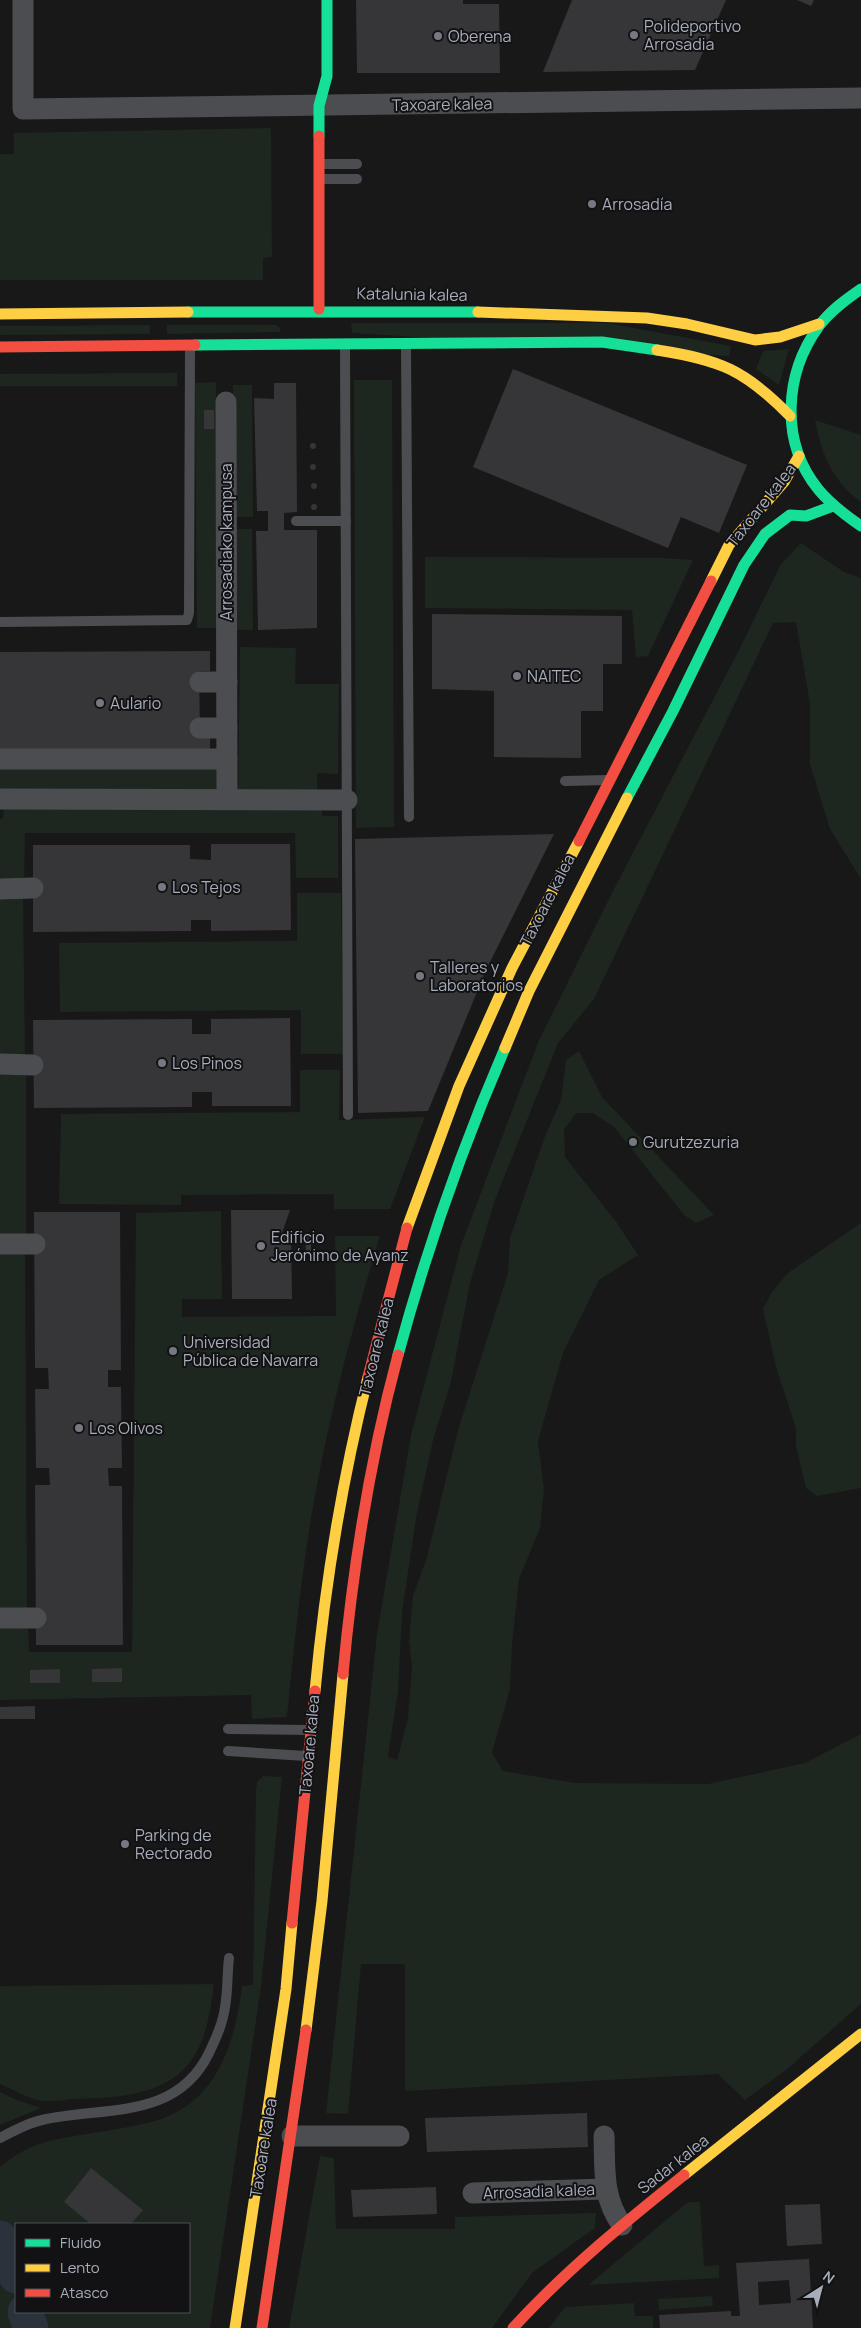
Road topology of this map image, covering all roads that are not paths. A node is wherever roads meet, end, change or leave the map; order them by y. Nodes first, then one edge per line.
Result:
1 (23, 0) edge
2 (327, 0) edge
3 (312, 84) dead end
4 (861, 98) edge
5 (319, 106) junction
6 (319, 164) junction
7 (357, 164) dead end
8 (319, 179) junction
9 (357, 179) dead end
10 (861, 289) edge
11 (319, 309) junction
12 (0, 314) edge
13 (819, 324) junction
14 (345, 345) junction
15 (406, 345) junction
16 (190, 346) junction
17 (0, 347) edge
18 (226, 402) dead end
19 (790, 416) junction
20 (799, 456) junction
21 (833, 506) junction
22 (296, 521) dead end
23 (346, 521) junction
24 (861, 526) edge
25 (0, 622) edge
26 (200, 682) dead end
27 (227, 682) junction
28 (200, 728) dead end
29 (227, 728) junction
30 (0, 759) edge
31 (227, 759) junction
32 (608, 780) junction
33 (566, 781) dead end
34 (0, 799) edge
35 (227, 799) junction
36 (347, 800) junction
37 (409, 817) dead end
38 (33, 888) dead end
39 (0, 889) edge
40 (0, 1064) edge
41 (34, 1065) dead end
42 (348, 1115) dead end
43 (0, 1244) edge
44 (35, 1244) dead end
45 (0, 1618) edge
46 (36, 1618) dead end
47 (228, 1729) dead end
48 (311, 1730) junction
49 (228, 1751) dead end
50 (308, 1757) junction
51 (229, 1958) dead end
52 (861, 2034) edge
53 (292, 2136) junction
54 (399, 2136) dead end
55 (604, 2136) dead end
56 (0, 2138) edge
57 (605, 2189) junction
58 (473, 2193) dead end
59 (622, 2225) junction
60 (236, 2326) edge
61 (262, 2328) edge
62 (513, 2328) edge

1 - 5 street, Taxoare kalea
2 - 5 street
3 - 5 street
4 - 5 street, Taxoare kalea
5 - 6 street
6 - 7 lane
6 - 8 street
8 - 9 lane
8 - 11 street
10 - 13 street
11 - 12 street, Katalunia kalea
11 - 13 street, Katalunia kalea
13 - 19 street
14 - 15 street
14 - 16 street
14 - 23 lane
15 - 19 street
15 - 37 lane
16 - 17 street
16 - 25 lane
18 - 27 street, Arrosadiako kampusa
19 - 20 street
20 - 21 street
20 - 32 street, Taxoare kalea
21 - 24 street
21 - 53 street, Taxoare kalea
22 - 23 lane
23 - 36 lane
26 - 27 street
27 - 29 street, Arrosadiako kampusa
28 - 29 street
29 - 31 street, Arrosadiako kampusa
30 - 31 street
31 - 35 street, Arrosadiako kampusa
32 - 33 lane
32 - 48 street, Taxoare kalea
34 - 35 street
35 - 36 street
36 - 42 lane
38 - 39 street
40 - 41 street
43 - 44 street
45 - 46 street
47 - 48 lane
48 - 50 street, Taxoare kalea
49 - 50 lane
50 - 60 street, Taxoare kalea
51 - 56 lane
52 - 59 street, Sadar kalea
53 - 54 street
53 - 61 street, Taxoare kalea
55 - 57 street, Arrosadia kalea
57 - 58 street, Arrosadia kalea
57 - 59 street, Arrosadia kalea
59 - 62 street, Sadar kalea

